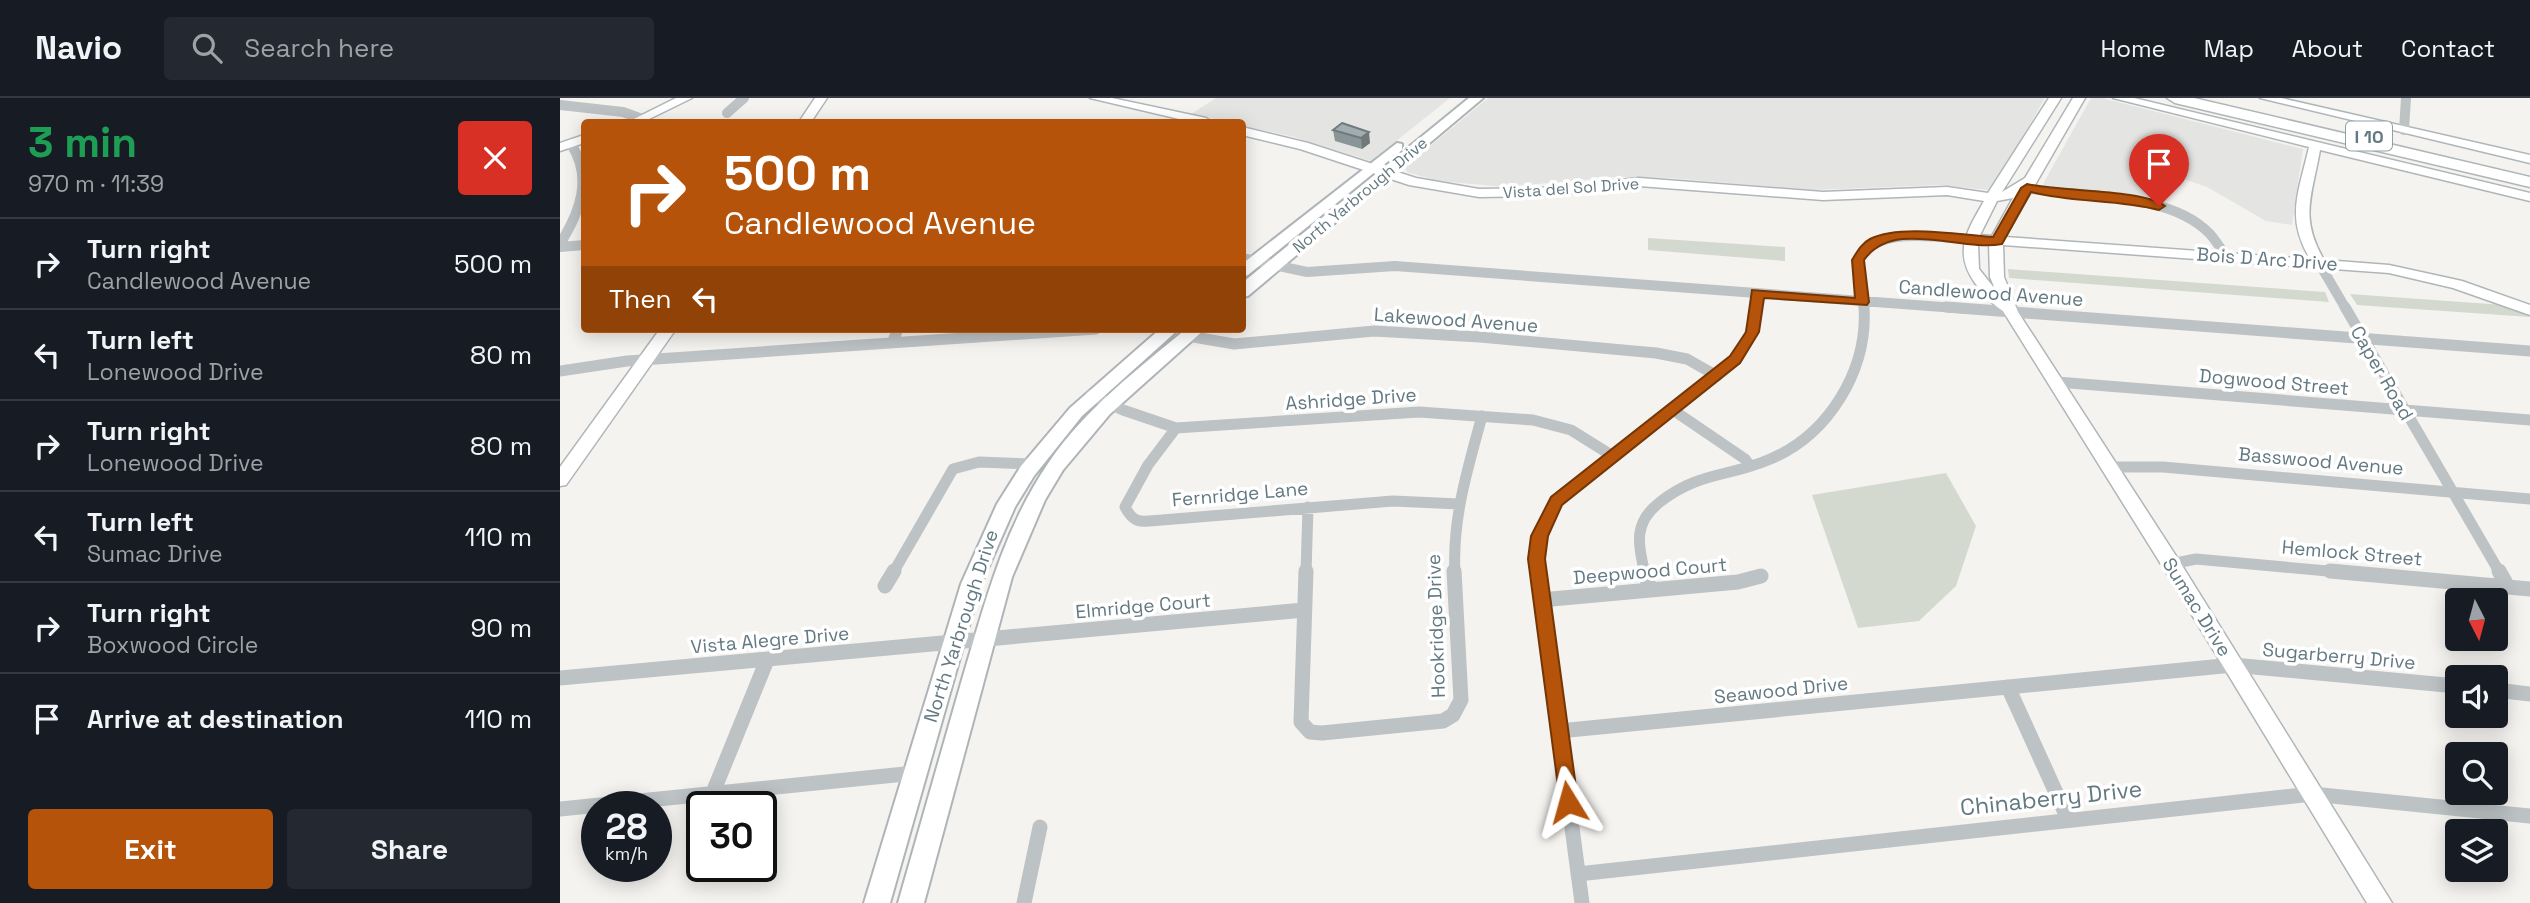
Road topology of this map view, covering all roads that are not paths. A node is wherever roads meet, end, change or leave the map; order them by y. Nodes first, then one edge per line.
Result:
1 (686, 98) edge
2 (744, 98) edge
3 (821, 98) edge
4 (1097, 98) edge
5 (1458, 98) edge
6 (1477, 98) edge
7 (2055, 98) edge
8 (2079, 98) edge
9 (2119, 98) edge
10 (2175, 98) edge
11 (2208, 98) edge
12 (2266, 98) edge
13 (2406, 98) edge
14 (560, 106) edge
15 (2224, 109) junction
16 (727, 113) dead end
17 (634, 119) edge
18 (642, 119) edge
19 (807, 119) edge
20 (1192, 119) edge
21 (2337, 128) junction
22 (2404, 130) junction
23 (1246, 132) edge
24 (565, 145) edge
25 (2315, 146) junction
26 (2530, 159) edge
27 (581, 165) edge
28 (2530, 166) edge
29 (2039, 167) junction
30 (1371, 168) junction
31 (1387, 173) junction
32 (2530, 174) edge
33 (2530, 182) edge
34 (2473, 183) junction
35 (2027, 188) junction
36 (2530, 197) edge
37 (1992, 198) junction
38 (581, 203) edge
39 (1999, 237) junction
40 (1972, 239) junction
41 (560, 245) edge
42 (581, 245) edge
43 (2225, 256) junction
44 (1249, 259) edge
45 (2319, 263) junction
46 (1275, 266) junction
47 (1246, 289) edge
48 (1757, 293) junction
49 (1863, 302) junction
50 (2530, 310) edge
51 (2011, 312) junction
52 (665, 333) edge
53 (896, 333) edge
54 (1038, 333) edge
55 (1174, 333) edge
56 (1182, 333) edge
57 (2361, 338) junction
58 (892, 343) junction
59 (2530, 351) edge
60 (648, 360) junction
61 (560, 371) edge
62 (1717, 376) junction
63 (2057, 382) junction
64 (1099, 400) junction
65 (1673, 410) junction
66 (2403, 410) junction
67 (1482, 415) junction
68 (2530, 420) edge
69 (1176, 428) junction
70 (1611, 455) junction
71 (1031, 464) junction
72 (1750, 466) junction
73 (2109, 467) junction
74 (563, 472) edge
75 (2451, 492) junction
76 (2530, 499) edge
77 (1459, 504) junction
78 (1308, 507) junction
79 (2171, 564) junction
80 (1761, 576) dead end
81 (885, 586) dead end
82 (2508, 587) junction
83 (2530, 589) edge
84 (1650, 590) junction
85 (1541, 600) junction
86 (1304, 610) junction
87 (985, 640) junction
88 (953, 642) junction
89 (767, 660) junction
90 (2233, 666) junction
91 (560, 678) edge
92 (2445, 685) edge
93 (2008, 687) junction
94 (2508, 691) edge
95 (2530, 694) edge
96 (1559, 731) junction
97 (915, 773) junction
98 (714, 791) edge
99 (749, 791) edge
100 (2312, 794) junction
101 (686, 797) edge
102 (560, 809) edge
103 (2530, 816) edge
104 (2068, 819) junction
105 (1040, 827) dead end
106 (1578, 874) junction
107 (877, 903) edge
108 (912, 903) edge
109 (1024, 903) edge
110 (1582, 903) edge
111 (2379, 903) edge

1 - 18 street
2 - 16 street
3 - 19 street
4 - 20 street
5 - 30 main road, North Yarbrough Drive
6 - 31 main road, North Yarbrough Drive
7 - 37 street
8 - 29 street, Sumac Drive
9 - 25 street
10 - 15 highway, I 10
11 - 21 highway, I 10
12 - 22 street
13 - 22 street
14 - 17 street
15 - 33 highway, I 10
15 - 34 highway
21 - 28 highway
21 - 32 highway, I 10
22 - 26 street
23 - 30 street, Vista del Sol Drive
24 - 27 street
25 - 34 street
25 - 45 street, Caper Road
29 - 35 street, Sumac Drive
29 - 37 street
30 - 31 street, Vista del Sol Drive
30 - 44 main road, North Yarbrough Drive
31 - 37 street, Vista del Sol Drive
31 - 46 main road, North Yarbrough Drive
34 - 36 street
35 - 39 street, Sumac Drive
35 - 43 street
37 - 39 street
37 - 40 street
38 - 41 street
39 - 40 street, Bois D Arc Drive
39 - 43 street, Bois D Arc Drive
39 - 51 street, Sumac Drive
40 - 49 street
40 - 51 street, Sumac Drive
41 - 42 street
43 - 45 street, Bois D Arc Drive
44 - 46 street, Candlewood Avenue
45 - 50 street, Bois D Arc Drive
45 - 57 street, Caper Road
46 - 47 main road, North Yarbrough Drive
46 - 48 street, Candlewood Avenue
48 - 49 street, Candlewood Avenue
48 - 62 street
49 - 51 street, Candlewood Avenue
49 - 72 street
51 - 57 street, Candlewood Avenue
51 - 63 street, Sumac Drive
52 - 60 street
53 - 58 street
54 - 58 street
55 - 64 main road, North Yarbrough Drive
56 - 62 street, Lakewood Avenue
57 - 59 street, Candlewood Avenue
57 - 66 street, Caper Road
58 - 60 street
60 - 61 street
60 - 74 street
62 - 65 street
63 - 66 street, Dogwood Street
63 - 73 street, Sumac Drive
64 - 69 street, Ashridge Drive
64 - 71 main road, North Yarbrough Drive
64 - 87 main road, North Yarbrough Drive
65 - 70 street
65 - 72 street
66 - 68 street, Dogwood Street
66 - 75 street, Caper Road
67 - 69 street, Ashridge Drive
67 - 70 street, Ashridge Drive
67 - 77 street, Hookridge Drive
69 - 78 street, Fernridge Lane
70 - 85 street
71 - 81 street
71 - 88 main road, North Yarbrough Drive
72 - 84 street
73 - 75 street, Basswood Avenue
73 - 79 street, Sumac Drive
75 - 76 street, Basswood Avenue
75 - 82 street, Caper Road
77 - 78 street, Fernridge Lane
77 - 86 street, Hookridge Drive
78 - 86 street, Hookridge Drive
79 - 82 street, Hemlock Street
79 - 90 street, Sumac Drive
80 - 84 street, Deepwood Court
82 - 83 street, Hemlock Street
84 - 85 street, Deepwood Court
85 - 96 street
86 - 87 street, Elmridge Court
87 - 88 street, Vista Alegre Drive
87 - 108 main road, North Yarbrough Drive
88 - 89 street, Vista Alegre Drive
88 - 97 main road, North Yarbrough Drive
89 - 91 street, Vista Alegre Drive
89 - 98 street
90 - 92 street, Sugarberry Drive
90 - 93 street, Sugarberry Drive
90 - 100 street, Sumac Drive
93 - 96 street, Seawood Drive
93 - 104 street
94 - 95 street
96 - 106 street
97 - 99 street
97 - 107 main road, North Yarbrough Drive
100 - 103 street, Chinaberry Drive
100 - 104 street, Chinaberry Drive
100 - 111 street, Sumac Drive
101 - 102 street
104 - 106 street, Chinaberry Drive
105 - 109 street
106 - 110 street

